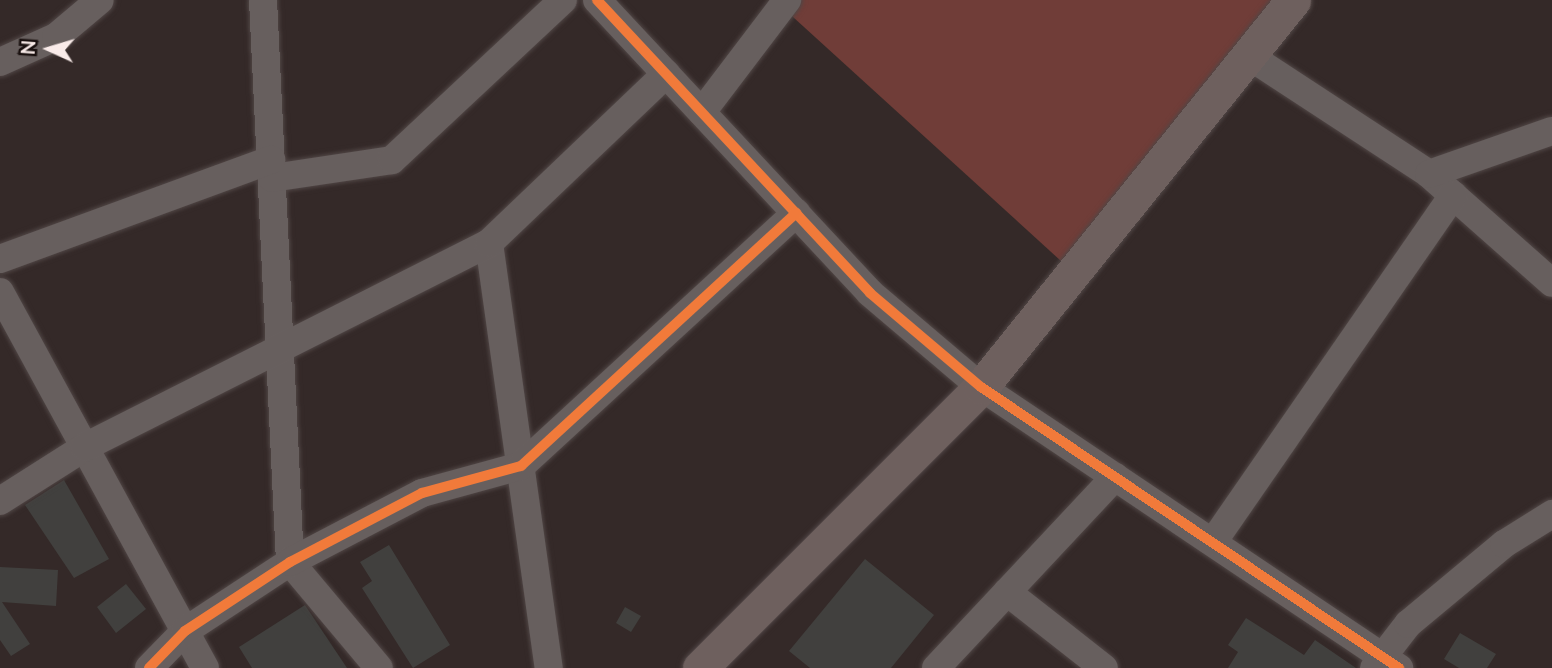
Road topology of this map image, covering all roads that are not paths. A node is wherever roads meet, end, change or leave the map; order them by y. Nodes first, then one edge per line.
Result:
1 (100, 0) edge
2 (263, 0) edge
3 (563, 0) edge
4 (598, 0) edge
5 (787, 0) edge
6 (1293, 0) edge
7 (1248, 56) junction
8 (0, 62) edge
9 (666, 74) junction
10 (702, 112) junction
11 (1552, 131) edge
12 (271, 169) junction
13 (1429, 174) junction
14 (1453, 195) junction
15 (796, 213) junction
16 (489, 243) junction
17 (0, 259) edge
18 (1552, 283) edge
19 (0, 292) edge
20 (280, 345) junction
21 (981, 387) junction
22 (85, 447) junction
23 (521, 466) junction
24 (1115, 477) junction
25 (0, 501) edge
26 (1552, 514) edge
27 (1213, 542) junction
28 (290, 562) junction
29 (1007, 592) junction
30 (185, 631) junction
31 (1385, 664) edge
32 (149, 668) edge
33 (205, 668) edge
34 (379, 668) edge
35 (549, 668) edge
36 (700, 668) edge
37 (936, 668) edge
38 (1104, 668) edge

1 - 8 street
2 - 12 street
3 - 12 street
4 - 9 street
5 - 10 street
6 - 7 main road
7 - 13 street
7 - 21 main road
9 - 10 street
9 - 16 street
10 - 15 street
11 - 13 street
12 - 17 street
12 - 20 street
13 - 14 street
14 - 18 street
14 - 27 street
15 - 21 street
15 - 23 street
16 - 20 street
16 - 23 street
19 - 22 street
20 - 22 street
20 - 28 street
21 - 24 street
21 - 36 main road
22 - 25 street
22 - 30 street
23 - 28 street
23 - 35 street
24 - 27 street
24 - 29 street
26 - 31 street
27 - 31 street
28 - 30 street
28 - 34 street
29 - 37 street
29 - 38 street
30 - 32 street
30 - 33 street

